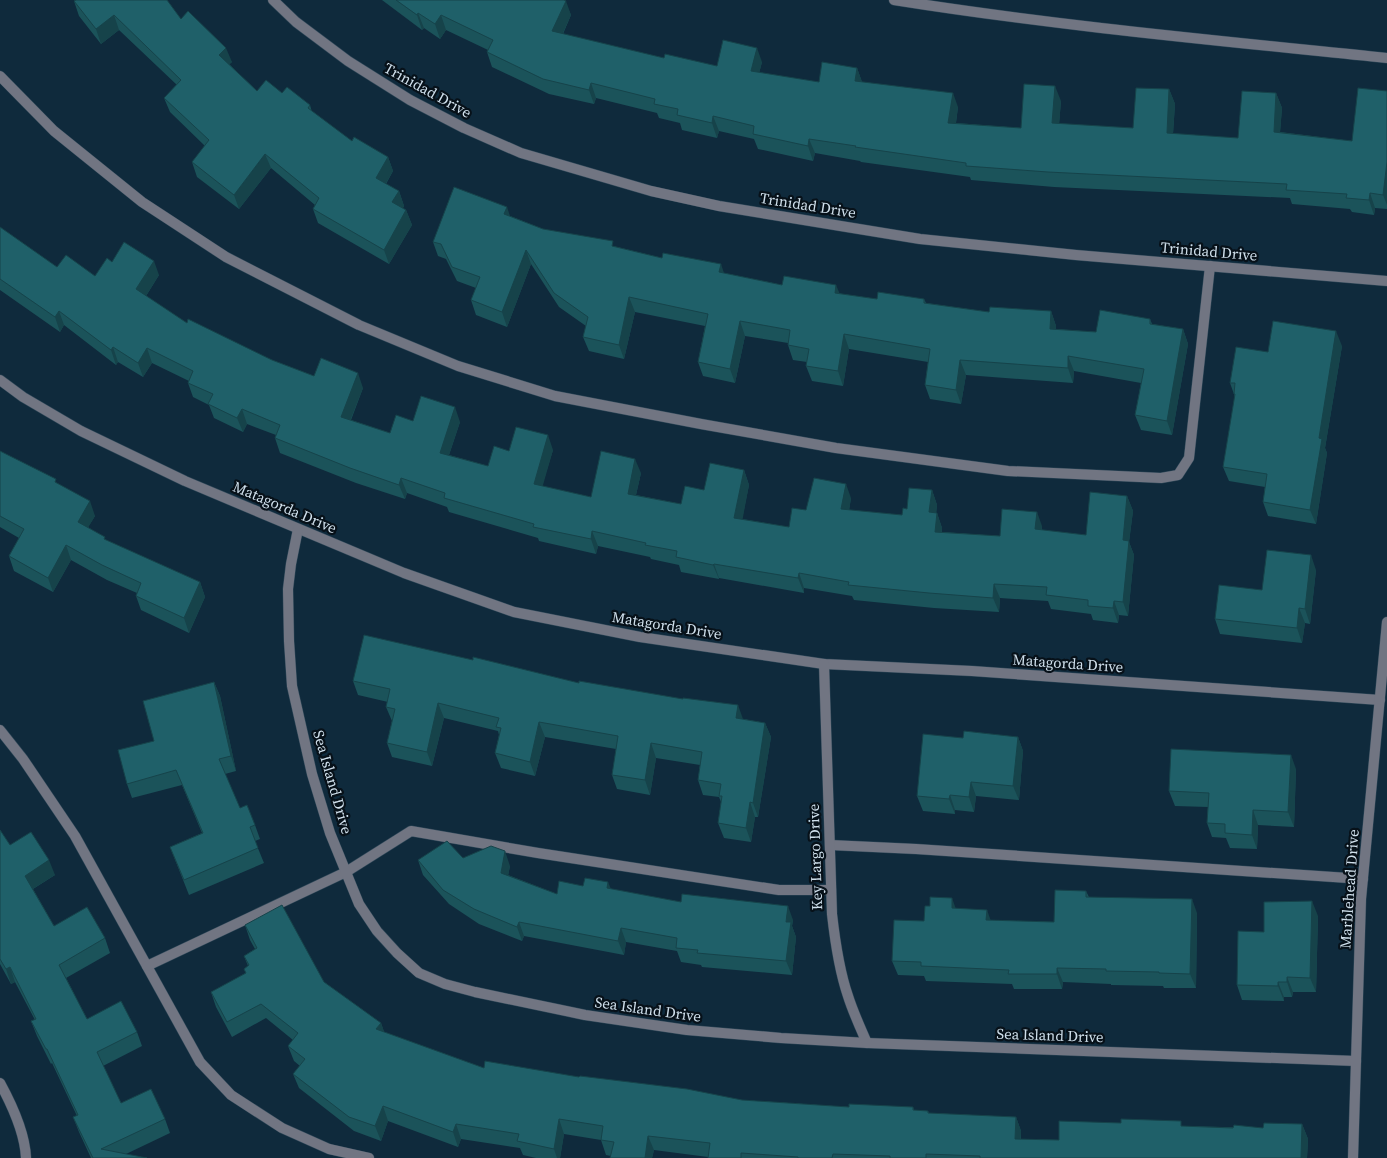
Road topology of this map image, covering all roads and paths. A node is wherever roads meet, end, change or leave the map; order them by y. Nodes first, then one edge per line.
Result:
1 (273, 0) edge
2 (894, 0) edge
3 (1387, 58) edge
4 (0, 76) edge
5 (1210, 266) junction
6 (1387, 281) edge
7 (0, 380) edge
8 (298, 529) junction
9 (1387, 622) edge
10 (824, 664) junction
11 (1380, 700) junction
12 (0, 730) edge
13 (830, 845) junction
14 (346, 872) junction
15 (1363, 879) junction
16 (831, 890) junction
17 (147, 966) junction
18 (867, 1043) junction
19 (1356, 1061) junction
20 (0, 1083) edge
21 (26, 1158) edge
22 (369, 1158) edge
23 (1353, 1158) edge

1 - 5 street, Trinidad Drive
2 - 3 street
4 - 5 street
5 - 6 street, Trinidad Drive
7 - 8 street, Matagorda Drive
8 - 10 street, Matagorda Drive
8 - 14 street, Sea Island Drive
9 - 11 street, Marblehead Drive
10 - 11 street, Matagorda Drive
10 - 13 street, Key Largo Drive
11 - 15 street, Marblehead Drive
12 - 17 street
13 - 15 street
13 - 16 street, Key Largo Drive
14 - 16 street
14 - 17 street
14 - 18 street, Sea Island Drive
15 - 19 street, Marblehead Drive
16 - 18 street, Key Largo Drive
17 - 22 street
18 - 19 street, Sea Island Drive
19 - 23 street, Marblehead Drive
20 - 21 street

